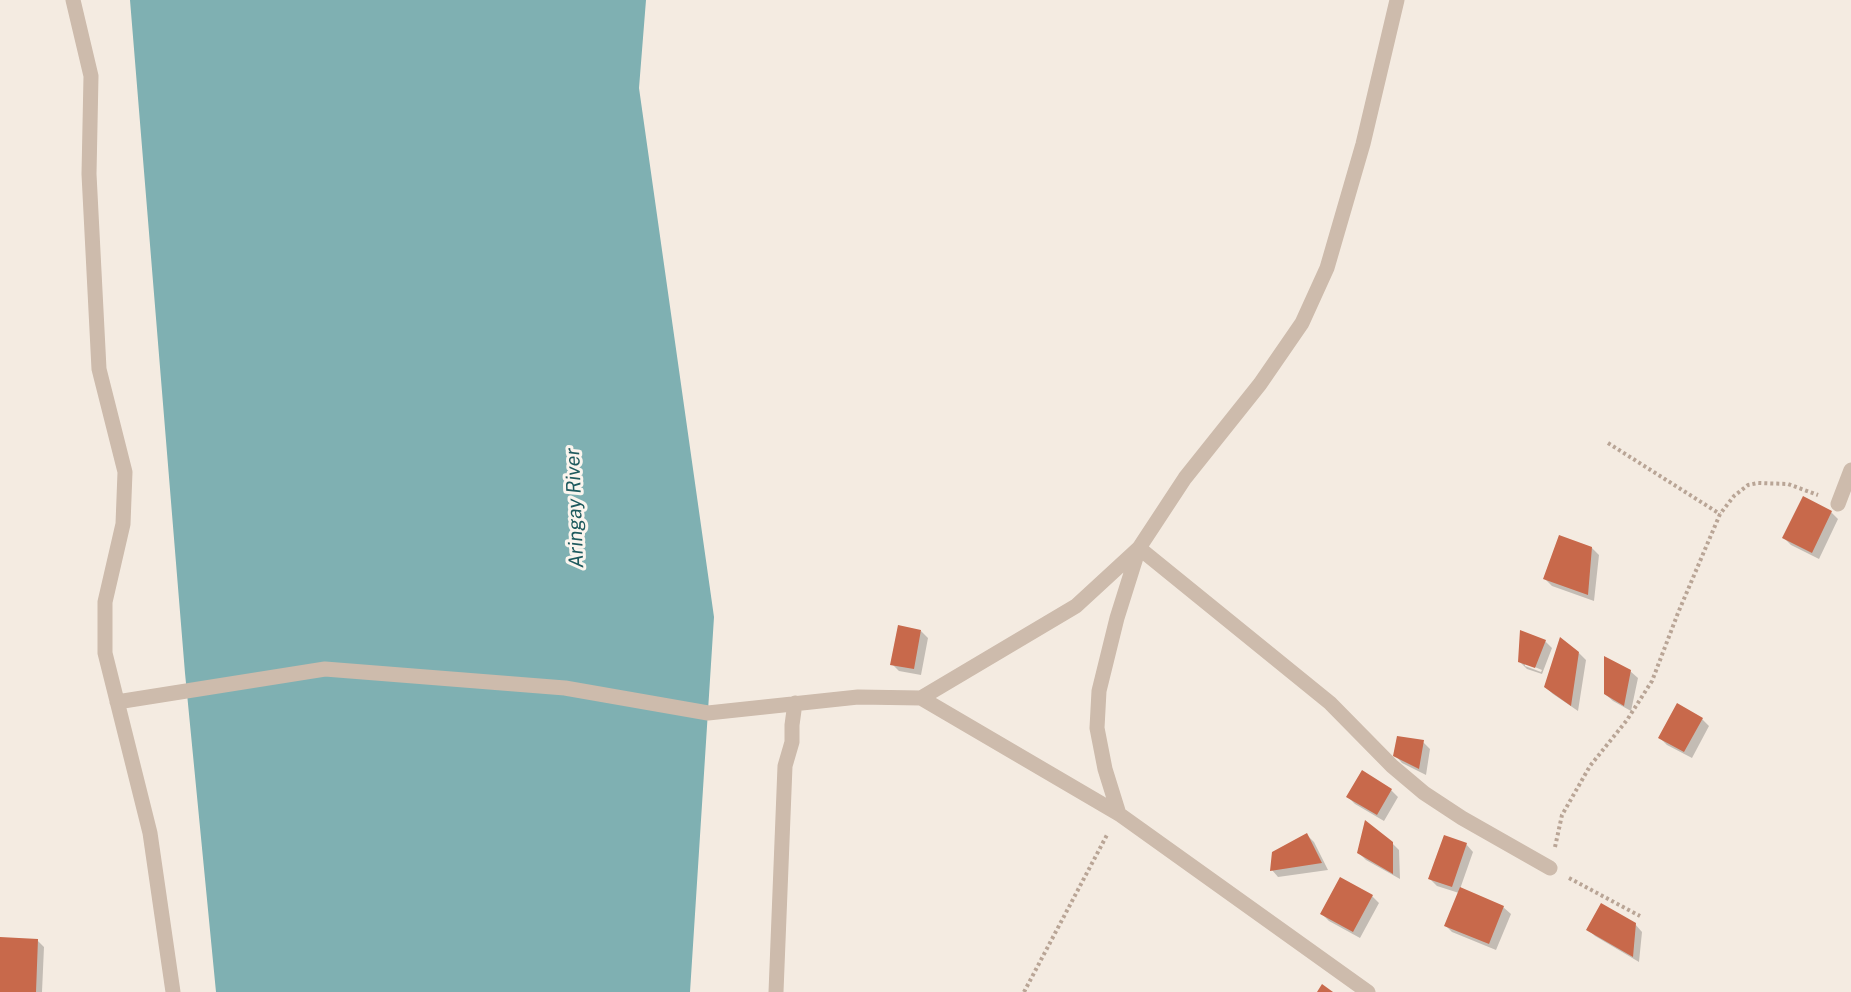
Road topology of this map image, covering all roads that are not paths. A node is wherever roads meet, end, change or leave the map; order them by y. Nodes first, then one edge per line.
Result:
1 (74, 0) edge
2 (1397, 0) edge
3 (1851, 470) edge
4 (1838, 504) road end
5 (1139, 548) junction
6 (921, 698) junction
7 (117, 702) junction
8 (795, 703) junction
9 (1119, 814) junction
10 (1550, 868) road end
11 (173, 992) edge
12 (776, 992) edge
13 (1368, 992) edge

1 - 7 street
2 - 5 street
3 - 4 street
5 - 6 street
5 - 9 street
5 - 10 street
6 - 8 street
6 - 9 street
7 - 8 street
7 - 11 street
8 - 12 street
9 - 13 street

